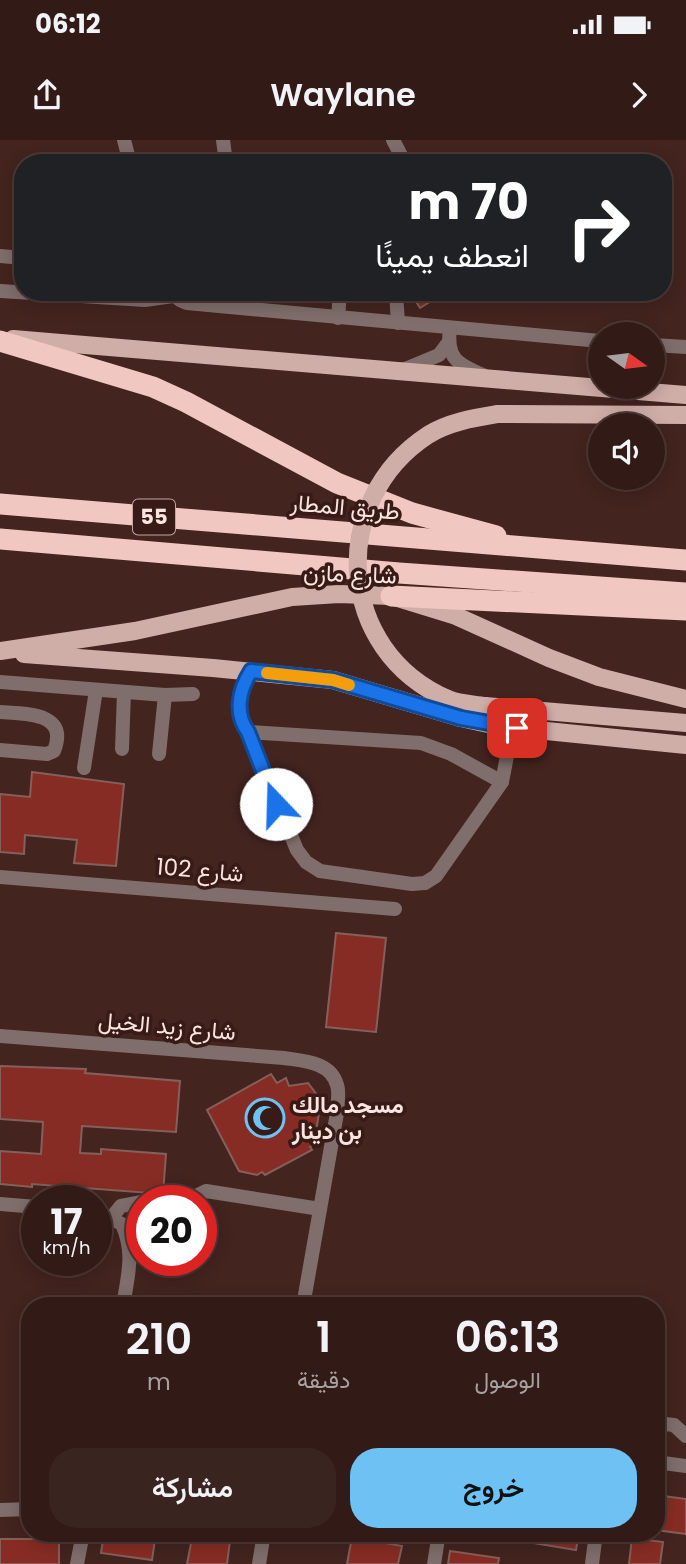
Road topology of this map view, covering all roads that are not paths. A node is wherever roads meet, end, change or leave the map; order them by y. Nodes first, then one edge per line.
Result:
1 (184, 301) edge
2 (339, 301) edge
3 (397, 301) edge
4 (338, 318) junction
5 (398, 323) junction
6 (449, 336) junction
7 (0, 339) edge
8 (588, 341) edge
9 (665, 346) edge
10 (686, 348) edge
11 (401, 370) junction
12 (490, 378) junction
13 (686, 395) edge
14 (686, 415) edge
15 (0, 504) edge
16 (0, 539) edge
17 (542, 549) junction
18 (686, 560) edge
19 (686, 593) edge
20 (391, 596) junction
21 (686, 610) edge
22 (0, 651) edge
23 (251, 671) junction
24 (0, 682) edge
25 (96, 690) junction
26 (124, 692) junction
27 (193, 694) dead end
28 (166, 695) junction
29 (686, 699) edge
30 (0, 712) edge
31 (686, 724) edge
32 (497, 726) junction
33 (248, 732) junction
34 (686, 745) edge
35 (122, 749) dead end
36 (0, 750) edge
37 (159, 754) dead end
38 (84, 768) dead end
39 (502, 782) junction
40 (0, 877) edge
41 (395, 909) dead end
42 (0, 1036) edge
43 (217, 1193) edge
44 (0, 1204) edge
45 (126, 1205) edge
46 (21, 1206) edge
47 (320, 1209) junction
48 (112, 1217) joint
49 (125, 1297) edge
50 (305, 1297) edge
51 (665, 1424) edge
52 (686, 1436) edge
53 (665, 1463) edge
54 (686, 1466) edge
55 (21, 1509) edge
56 (0, 1510) edge
57 (81, 1542) edge
58 (263, 1542) edge
59 (438, 1542) edge
60 (595, 1542) edge
61 (78, 1564) edge
62 (259, 1564) edge
63 (434, 1564) edge
64 (592, 1564) edge

1 - 4 street
2 - 4 street
3 - 5 street
4 - 5 street
5 - 6 street
6 - 8 street
6 - 11 street
6 - 12 street
7 - 11 main road
7 - 17 highway
9 - 10 street
11 - 12 main road
12 - 13 main road
14 - 31 main road, bridge
15 - 17 highway, طريق المطار / 55
16 - 19 highway, 55
17 - 18 highway, طريق المطار / 55
20 - 21 highway
20 - 22 main road, شارع مازن
20 - 29 main road, شارع مازن
22 - 23 main road
23 - 32 main road
23 - 33 street
24 - 25 street
25 - 26 street
25 - 38 street
26 - 28 street
26 - 35 street
27 - 28 street
28 - 37 street
30 - 36 street
32 - 34 main road
32 - 39 street
33 - 39 street
33 - 39 street
40 - 41 street, شارع 102
42 - 47 street, شارع زيد الخيل
43 - 47 street
44 - 46 street
45 - 48 street
47 - 50 street
48 - 49 street
51 - 52 street
53 - 54 street
55 - 56 street
57 - 61 street
58 - 62 street
59 - 63 street
60 - 64 street

